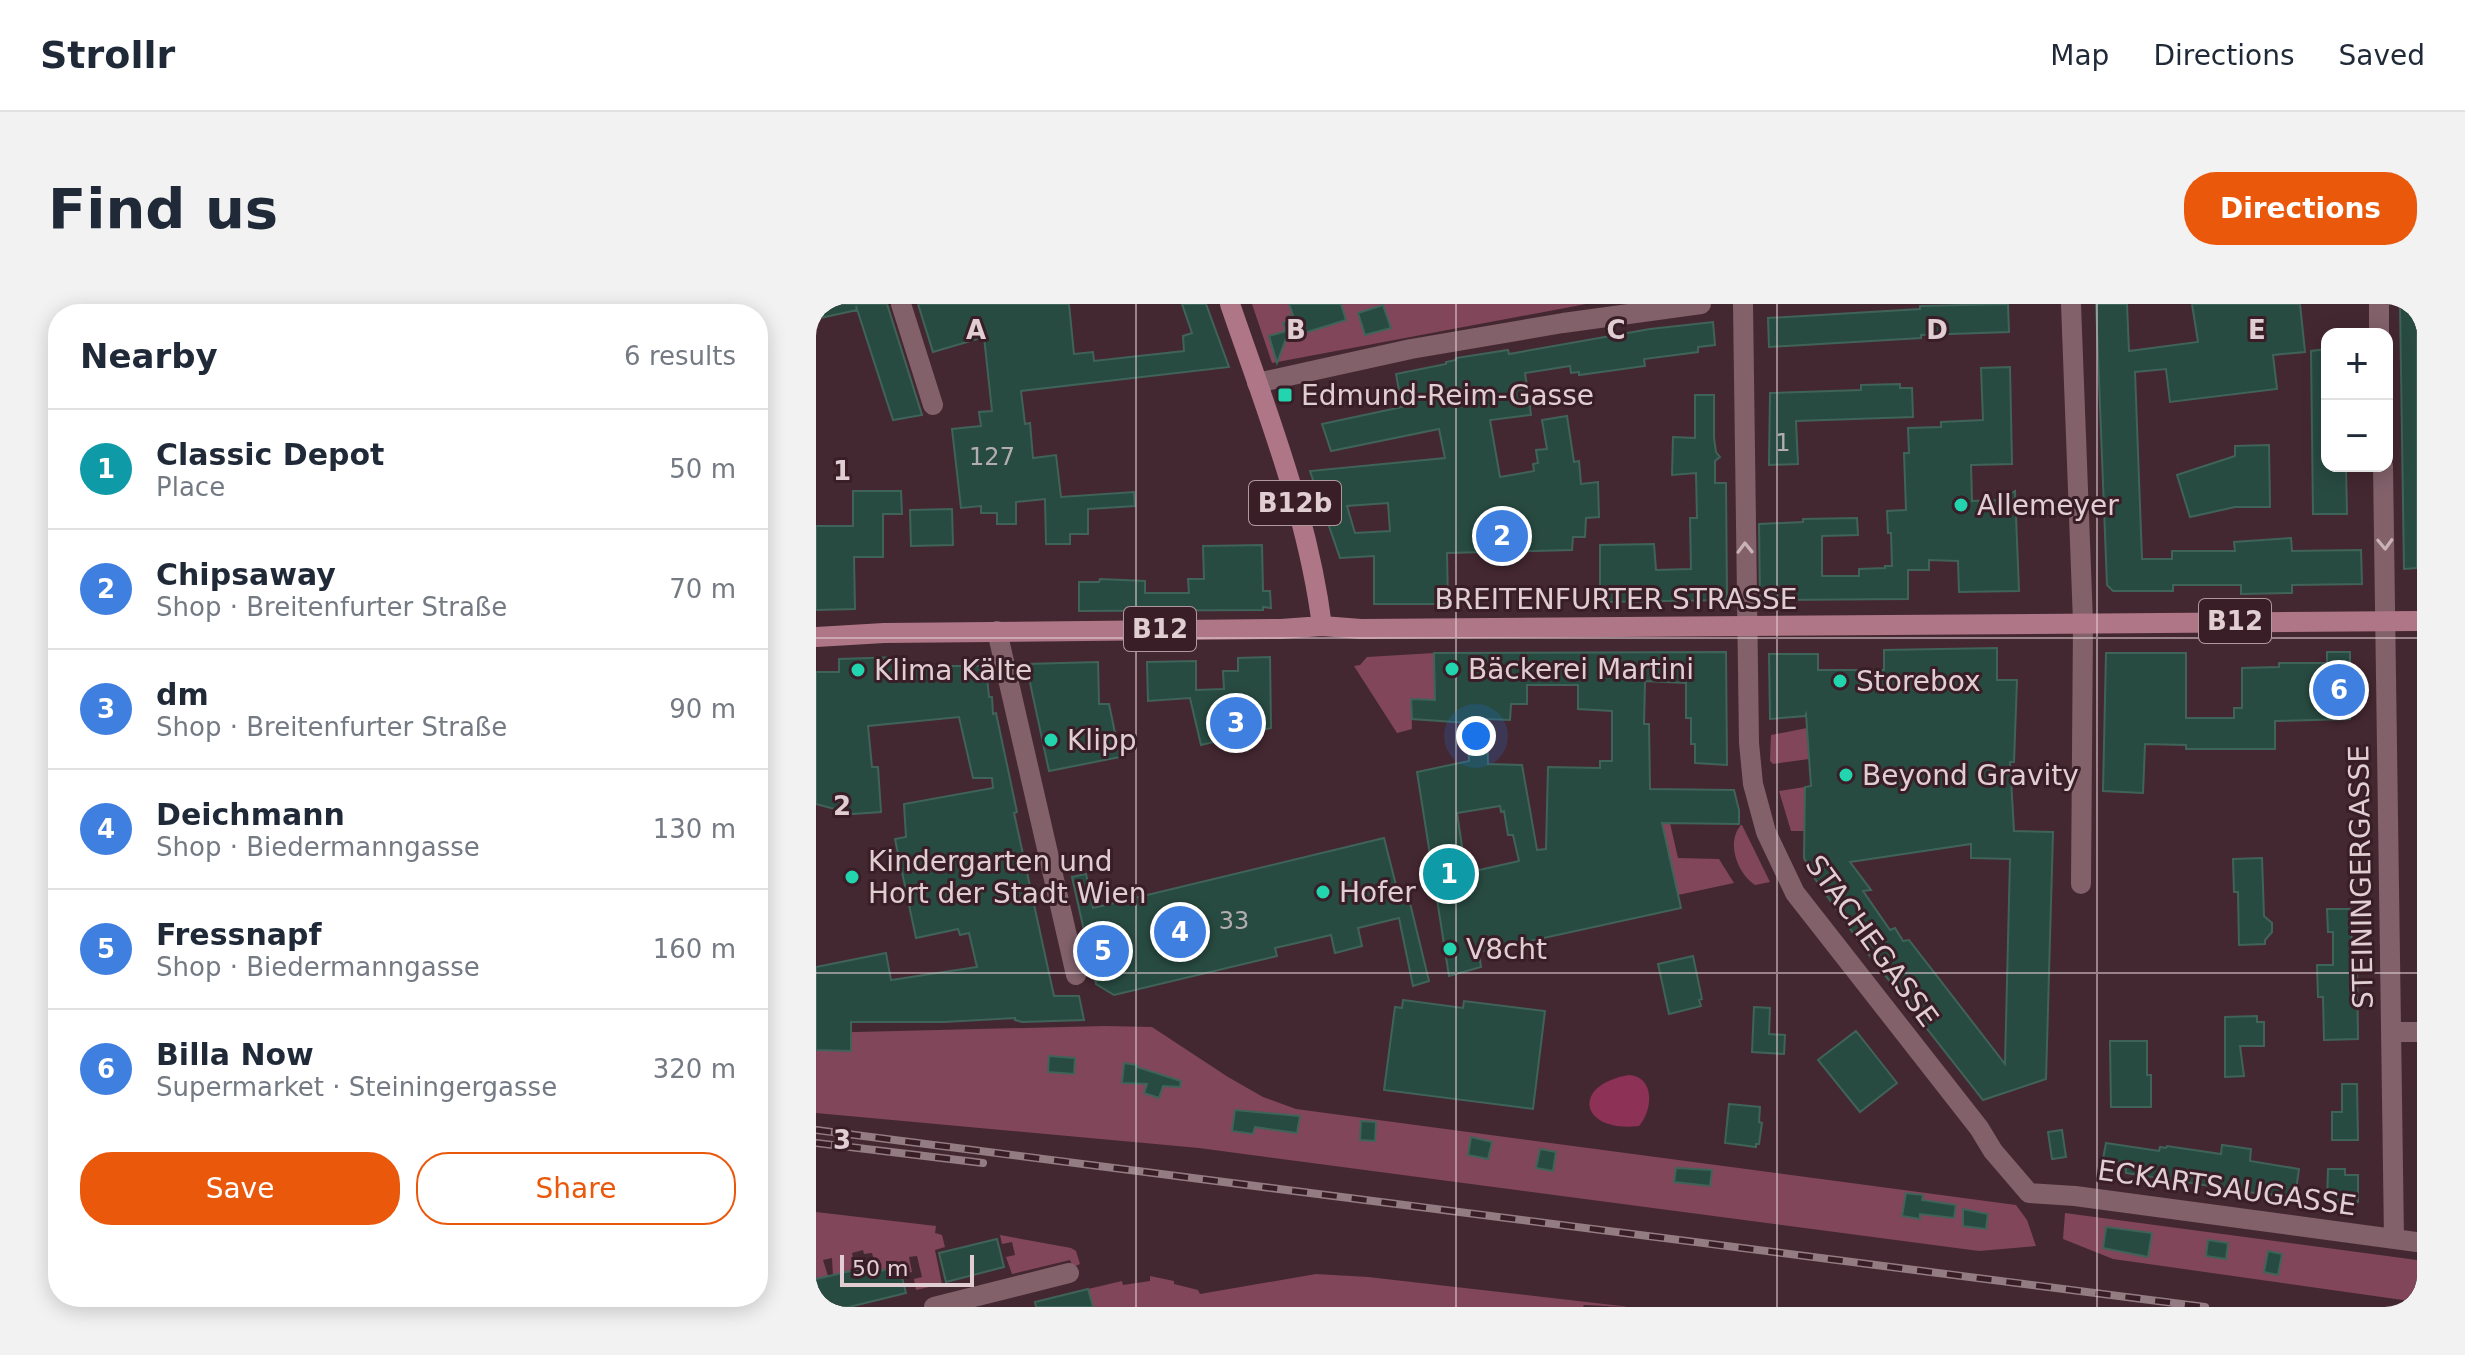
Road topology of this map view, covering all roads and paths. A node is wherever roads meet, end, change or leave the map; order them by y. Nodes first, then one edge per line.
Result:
1 (901, 304) edge
2 (1230, 304) edge
3 (1701, 304) edge
4 (1743, 304) edge
5 (2071, 304) edge
6 (2379, 304) edge
7 (2379, 328) edge
8 (1257, 383) junction
9 (933, 405) dead end
10 (2383, 472) edge
11 (2387, 621) junction
12 (2417, 621) edge
13 (2083, 622) junction
14 (1322, 626) junction
15 (1747, 626) junction
16 (997, 631) junction
17 (816, 637) edge
18 (2081, 884) dead end
19 (1076, 975) dead end
20 (2391, 1032) junction
21 (2417, 1032) edge
22 (2029, 1193) joint
23 (2394, 1239) junction
24 (2417, 1242) edge
25 (1069, 1273) dead end
26 (934, 1307) edge

1 - 9 street
2 - 8 main road, B12b
3 - 8 street
15 -> 4 street, STACHEGASSE
5 - 13 street
6 - 7 street
8 - 14 main road, B12b
10 -> 11 street, STEININGERGASSE
11 - 12 main road, BREITENFURTER STRASSE / B12
11 - 13 main road, BREITENFURTER STRASSE / B12
11 - 20 street, STEININGERGASSE
13 - 15 main road, BREITENFURTER STRASSE / B12
13 - 18 street
14 - 15 main road, BREITENFURTER STRASSE / B12
14 - 16 main road, BREITENFURTER STRASSE / B12
15 - 22 street, STACHEGASSE
16 - 17 main road, BREITENFURTER STRASSE / B12
16 - 19 street
20 - 21 street
20 - 23 street, STEININGERGASSE
22 - 23 street, ECKARTSAUGASSE
23 - 24 street, ECKARTSAUGASSE
25 - 26 street

